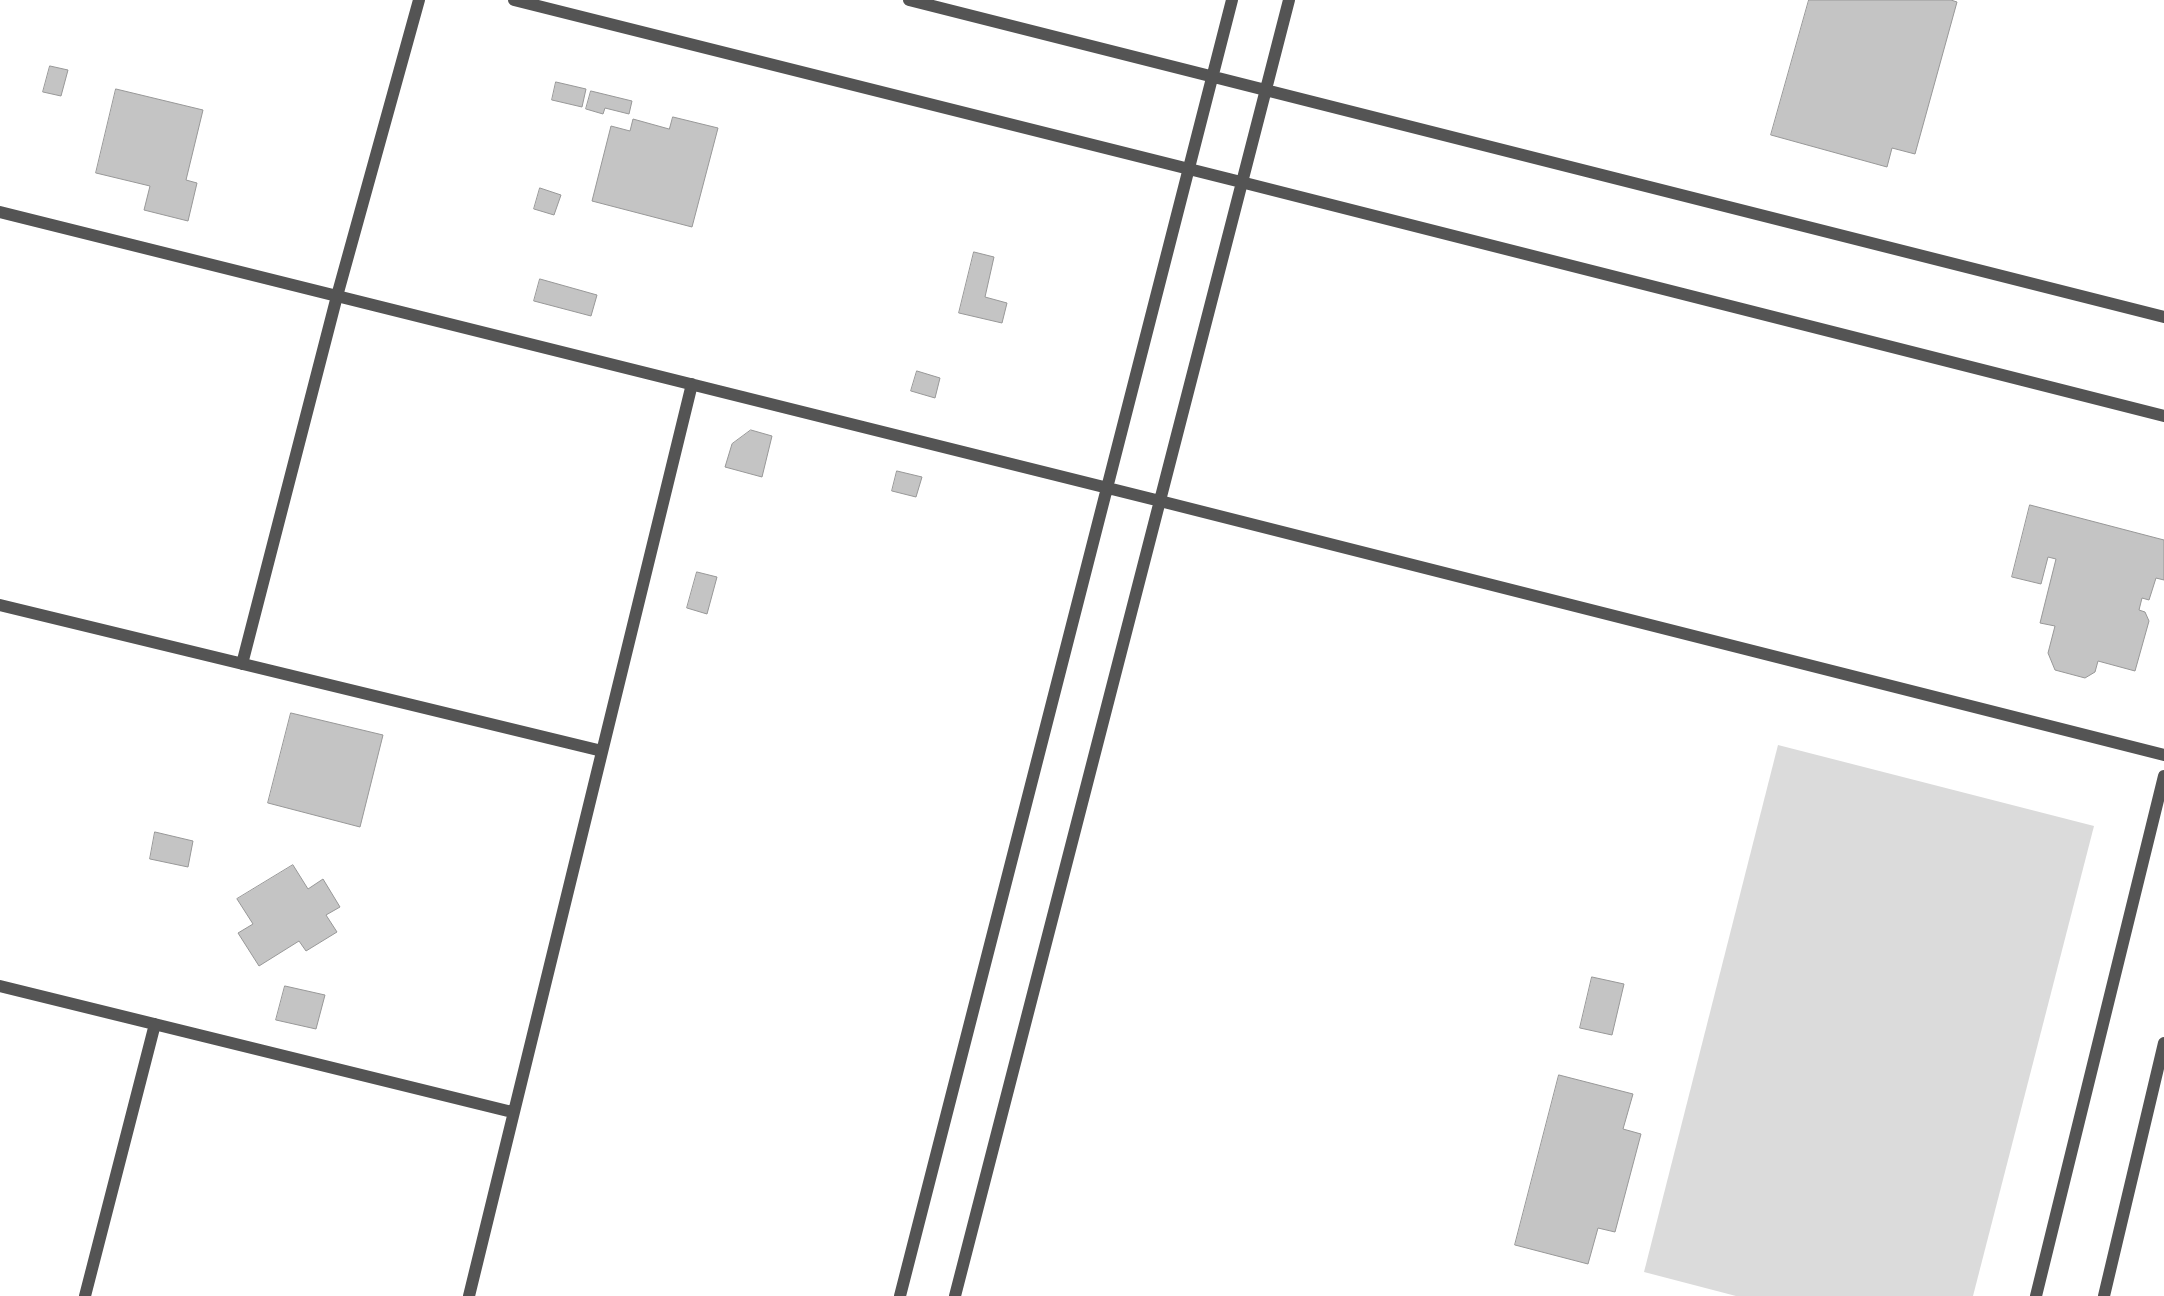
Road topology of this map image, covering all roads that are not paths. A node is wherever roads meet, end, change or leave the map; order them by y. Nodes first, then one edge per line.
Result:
1 (419, 0) edge
2 (514, 0) edge
3 (909, 0) edge
4 (1232, 0) edge
5 (1288, 0) edge
6 (1213, 77) junction
7 (1266, 89) junction
8 (1189, 169) junction
9 (1241, 182) junction
10 (0, 212) edge
11 (337, 296) junction
12 (2164, 317) edge
13 (692, 384) junction
14 (2164, 416) edge
15 (1107, 488) junction
16 (1160, 501) junction
17 (0, 605) edge
18 (242, 664) junction
19 (602, 751) junction
20 (2164, 754) edge
21 (2164, 776) edge
22 (0, 986) edge
23 (155, 1024) junction
24 (2164, 1043) edge
25 (512, 1112) junction
26 (85, 1296) edge
27 (469, 1296) edge
28 (900, 1296) edge
29 (956, 1296) edge
30 (2036, 1296) edge
31 (2104, 1296) edge

1 - 11 street
2 - 8 street
3 - 6 street
4 - 6 street
5 - 7 street
6 - 7 street
6 - 8 street
7 - 9 street
7 - 12 street
8 - 9 street
8 - 15 street
9 - 14 street
9 - 16 street
10 - 11 street
11 - 13 street
11 - 18 street
13 - 15 street
13 - 19 street
15 - 16 street
15 - 28 street
16 - 20 street
16 - 29 street
17 - 18 street
18 - 19 street
19 - 25 street
21 - 30 street
22 - 23 street
23 - 25 street
23 - 26 street
24 - 31 street
25 - 27 street

